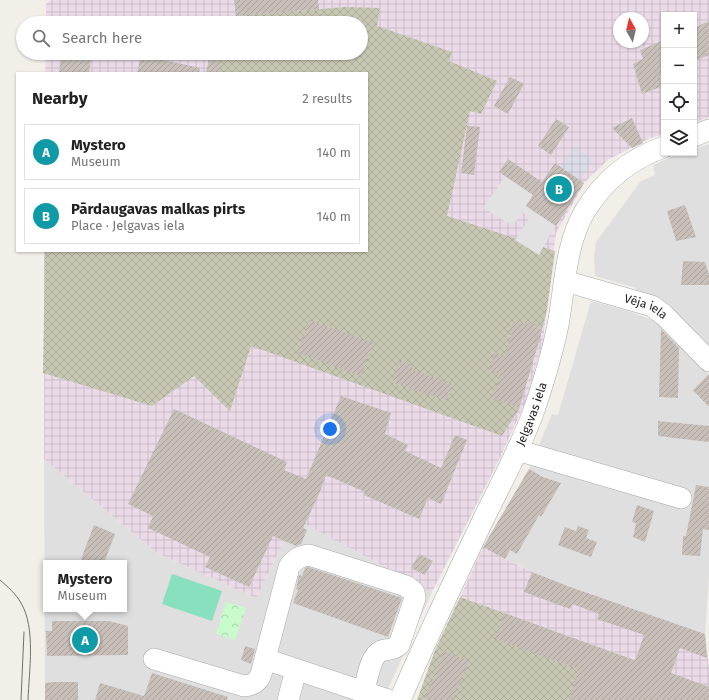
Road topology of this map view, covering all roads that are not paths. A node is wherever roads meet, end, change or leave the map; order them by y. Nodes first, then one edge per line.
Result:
1 (709, 130) edge
2 (697, 135) edge
3 (661, 148) edge
4 (565, 281) junction
5 (709, 361) edge
6 (518, 448) junction
7 (681, 498) dead end
8 (154, 659) dead end
9 (265, 659) junction
10 (296, 670) junction
11 (364, 691) junction
12 (288, 700) edge
13 (388, 700) edge
14 (400, 700) edge

1 - 2 street
3 - 4 street, Jelgavas iela
4 - 5 street, Vēja iela
4 - 6 street, Jelgavas iela
6 - 7 street
6 - 14 street, Jelgavas iela
8 - 9 street
9 - 10 street
9 - 11 street
10 - 11 street
10 - 12 street
11 - 13 street

